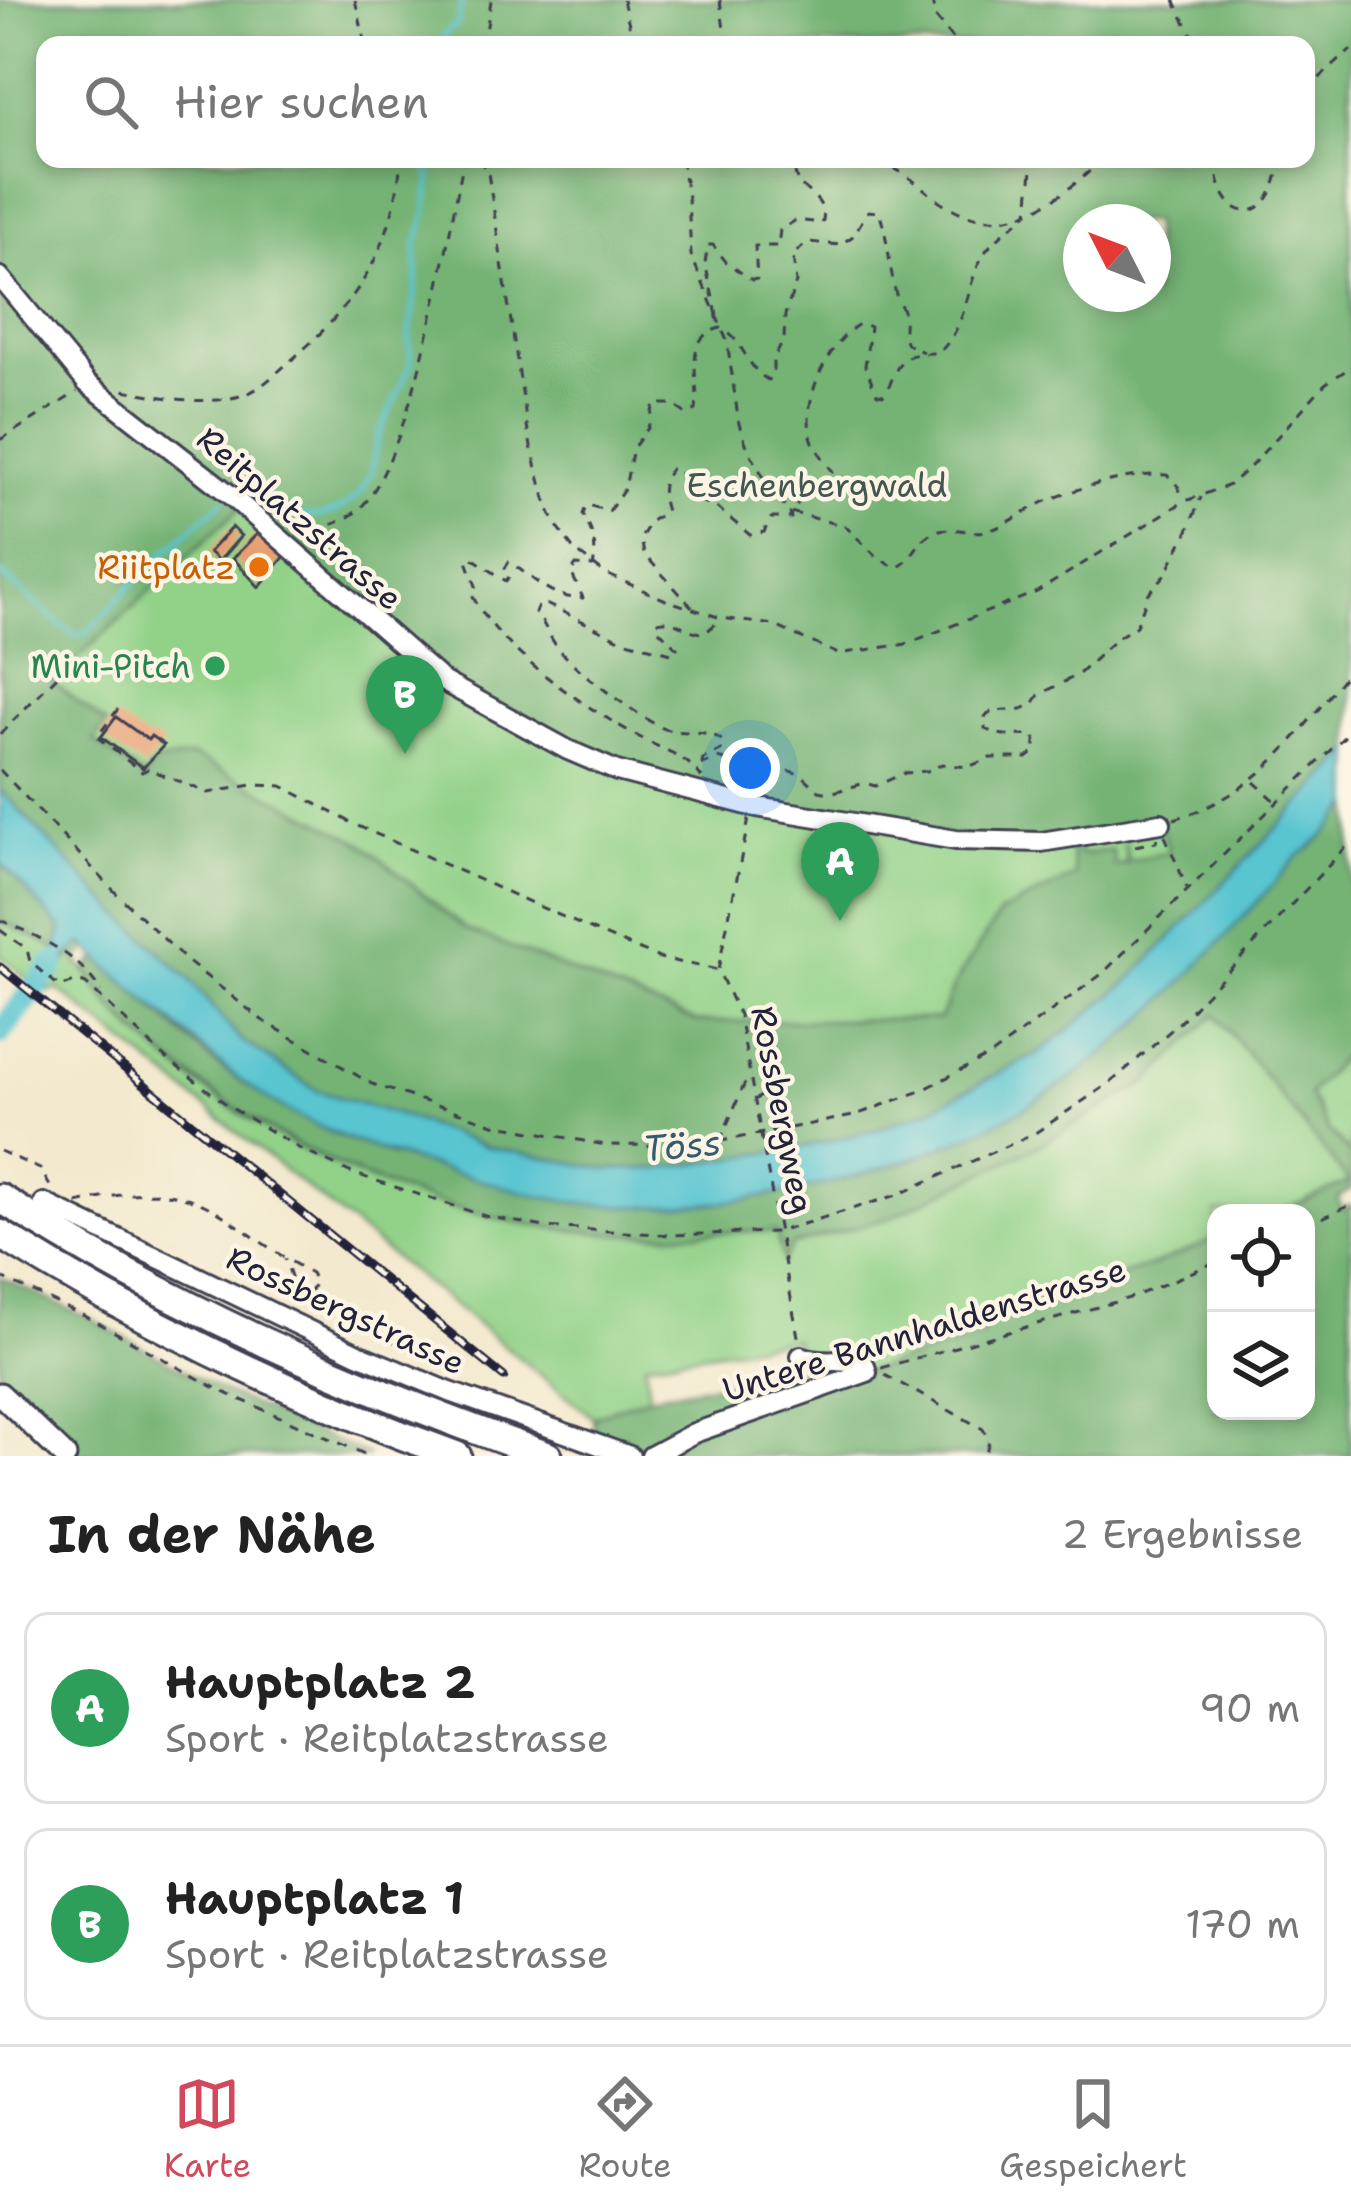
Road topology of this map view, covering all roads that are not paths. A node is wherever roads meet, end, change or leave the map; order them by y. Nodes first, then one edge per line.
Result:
1 (0, 277) edge
2 (1161, 824) road end
3 (0, 1198) edge
4 (52, 1205) road end
5 (0, 1234) edge
6 (801, 1356) road end
7 (0, 1394) edge
8 (64, 1456) edge
9 (457, 1456) edge
10 (548, 1456) edge
11 (630, 1456) edge
12 (651, 1456) edge

1 - 2 street, Reitplatzstrasse
3 - 10 highway
4 - 11 street, Rossbergstrasse
5 - 9 highway
6 - 12 street, Untere Bannhaldenstrasse
7 - 8 main road

